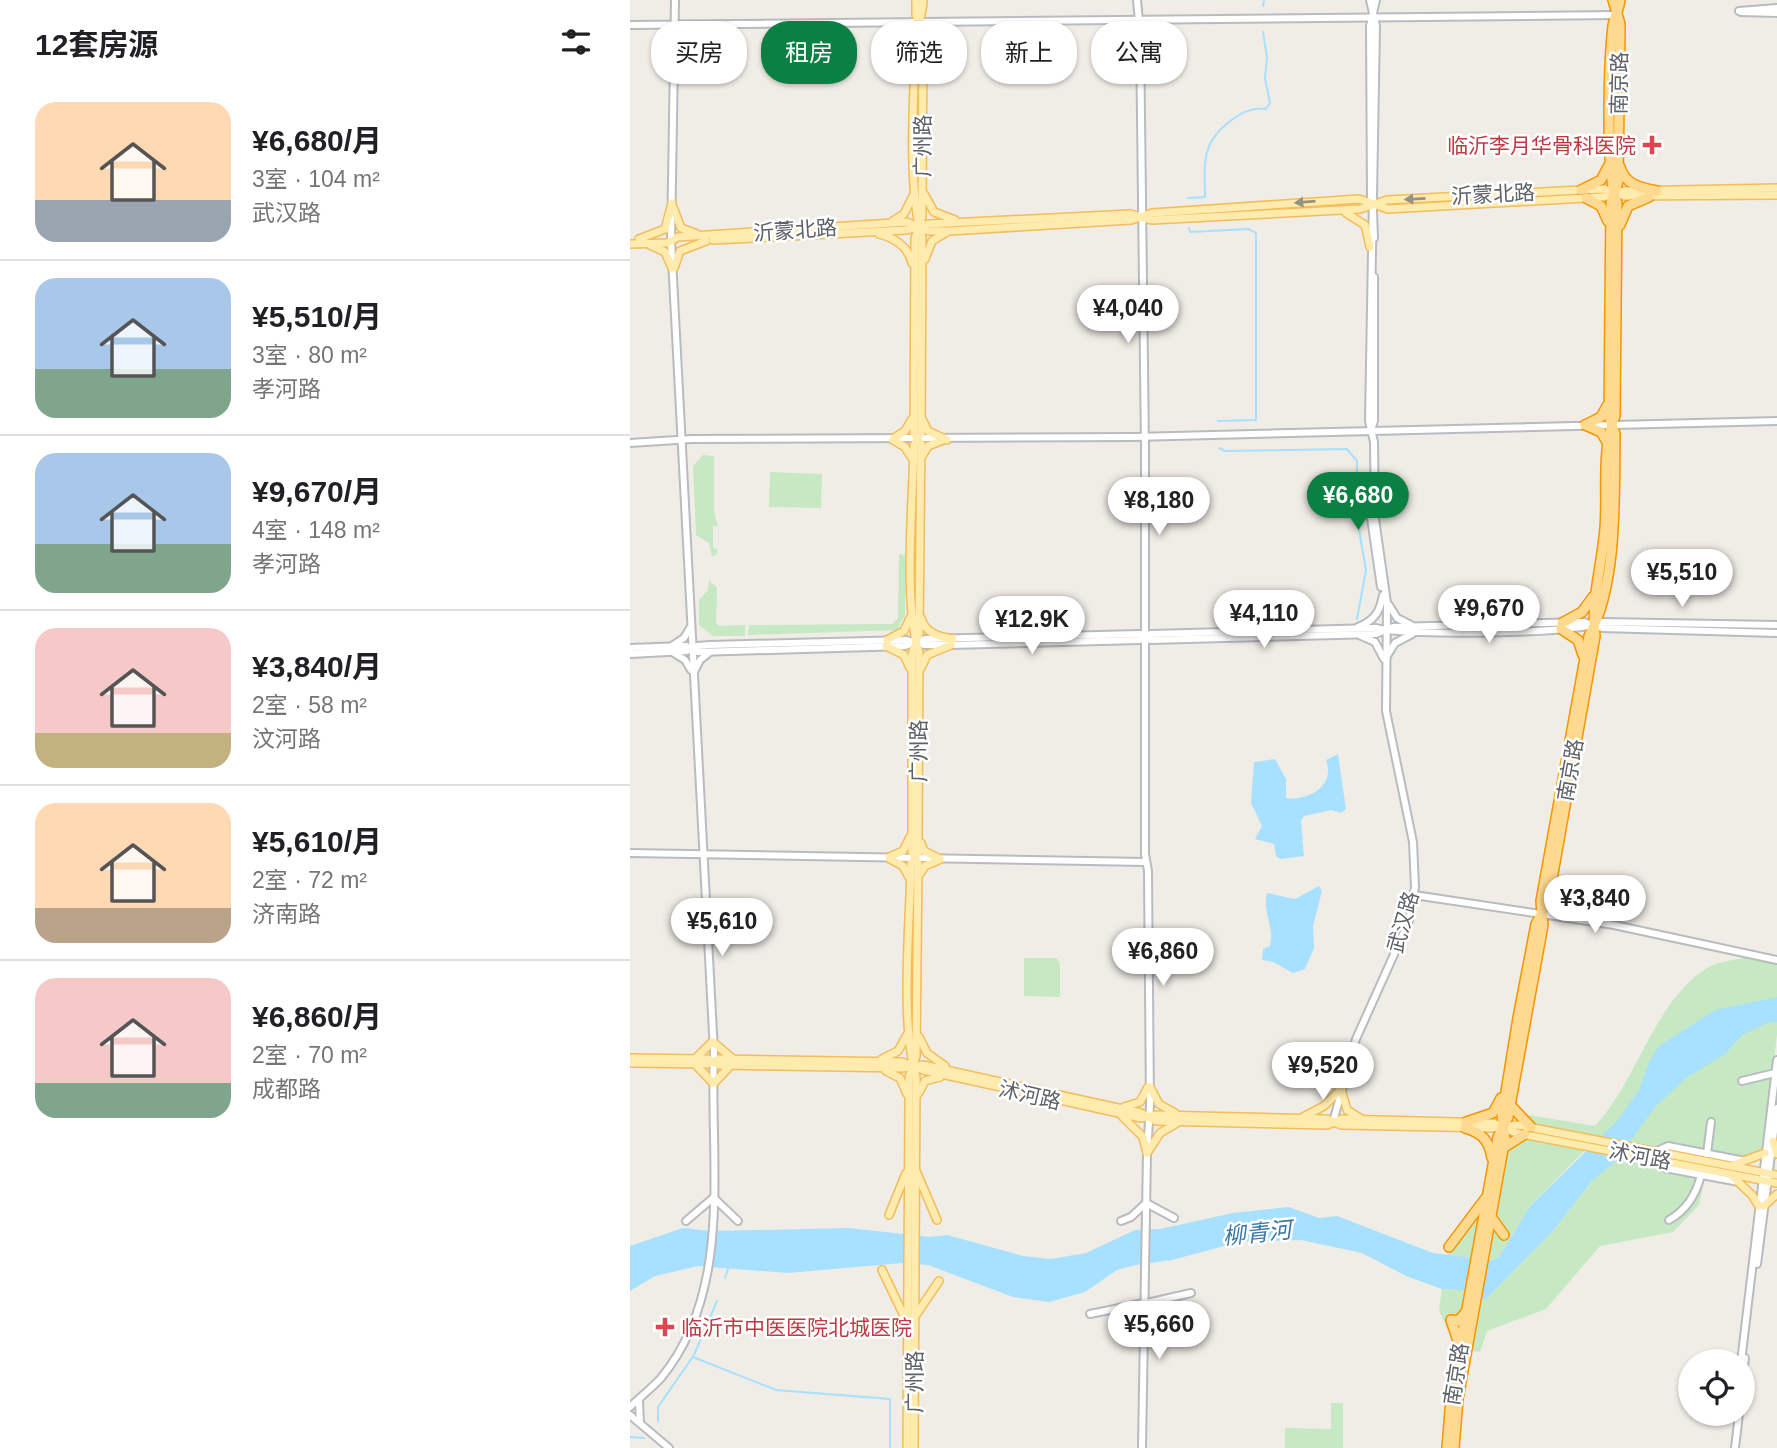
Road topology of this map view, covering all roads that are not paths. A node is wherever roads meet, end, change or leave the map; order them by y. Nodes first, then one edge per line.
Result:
1 (675, 0) edge
2 (916, 0) edge
3 (923, 0) edge
4 (1138, 0) edge
5 (1370, 0) edge
6 (1376, 0) edge
7 (1613, 0) edge
8 (1620, 0) edge
9 (1616, 15) junction
10 (1373, 17) junction
11 (1138, 20) junction
12 (675, 21) edge
13 (919, 21) edge
14 (919, 21) edge
15 (967, 22) edge
16 (871, 24) edge
17 (630, 25) edge
18 (651, 25) edge
19 (747, 25) edge
20 (674, 84) edge
21 (917, 84) edge
22 (1614, 152) junction
23 (918, 177) junction
24 (1777, 188) edge
25 (1613, 193) junction
26 (1583, 194) junction
27 (1653, 194) junction
28 (1777, 195) edge
29 (672, 203) junction
30 (1372, 205) junction
31 (1331, 211) junction
32 (1141, 215) junction
33 (966, 222) junction
34 (888, 223) junction
35 (919, 227) junction
36 (950, 231) junction
37 (871, 232) junction
38 (706, 238) junction
39 (671, 240) junction
40 (1613, 240) junction
41 (634, 242) edge
42 (1370, 247) junction
43 (673, 268) junction
44 (918, 276) junction
45 (1609, 402) junction
46 (917, 416) junction
47 (1777, 421) edge
48 (1612, 424) junction
49 (1585, 425) junction
50 (1371, 432) junction
51 (1143, 437) junction
52 (893, 439) junction
53 (917, 439) junction
54 (682, 440) junction
55 (947, 440) junction
56 (630, 442) edge
57 (1608, 445) junction
58 (917, 459) junction
59 (1597, 590) junction
60 (1383, 595) junction
61 (1387, 603) junction
62 (916, 610) junction
63 (1145, 617) junction
64 (1777, 625) edge
65 (1561, 626) junction
66 (1594, 626) junction
67 (691, 629) junction
68 (1415, 630) junction
69 (1355, 631) junction
70 (1386, 631) junction
71 (1777, 633) edge
72 (1128, 637) junction
73 (1145, 637) junction
74 (1162, 637) junction
75 (952, 642) junction
76 (886, 643) junction
77 (916, 643) junction
78 (630, 648) edge
79 (710, 648) junction
80 (672, 649) junction
81 (692, 649) junction
82 (630, 654) edge
83 (1145, 657) junction
84 (1584, 660) junction
85 (1385, 661) junction
86 (693, 672) junction
87 (915, 676) junction
88 (915, 830) junction
89 (630, 854) edge
90 (703, 855) junction
91 (889, 858) junction
92 (914, 859) junction
93 (940, 859) junction
94 (1146, 862) junction
95 (914, 880) junction
96 (1414, 895) junction
97 (1541, 913) junction
98 (1777, 960) edge
99 (913, 1027) junction
100 (712, 1042) junction
101 (630, 1058) edge
102 (1777, 1060) edge
103 (695, 1061) junction
104 (713, 1062) junction
105 (732, 1062) junction
106 (630, 1063) edge
107 (871, 1065) junction
108 (912, 1065) junction
109 (1776, 1073) edge
110 (953, 1074) junction
111 (1742, 1081) dead end
112 (714, 1082) junction
113 (1507, 1083) junction
114 (1149, 1087) junction
115 (1341, 1089) junction
116 (912, 1103) junction
117 (1510, 1105) junction
118 (1777, 1108) edge
119 (1119, 1111) junction
120 (1149, 1116) junction
121 (1300, 1118) junction
122 (1181, 1119) junction
123 (1364, 1120) junction
124 (1333, 1122) junction
125 (1711, 1122) dead end
126 (1466, 1125) junction
127 (1504, 1126) junction
128 (1528, 1131) junction
129 (1570, 1139) junction
130 (1773, 1141) junction
131 (1503, 1148) junction
132 (1148, 1151) junction
133 (1657, 1151) junction
134 (1765, 1153) junction
135 (1707, 1154) junction
136 (1777, 1154) edge
137 (1651, 1158) junction
138 (1747, 1162) junction
139 (1493, 1165) junction
140 (911, 1169) junction
141 (1730, 1169) junction
142 (1701, 1175) junction
143 (1768, 1176) edge
144 (1740, 1182) junction
145 (1777, 1183) edge
146 (1489, 1191) junction
147 (1777, 1194) edge
148 (714, 1199) junction
149 (896, 1199) junction
150 (927, 1199) junction
151 (1147, 1204) junction
152 (1761, 1206) junction
153 (912, 1209) junction
154 (889, 1215) dead end
155 (1174, 1217) dead end
156 (1491, 1217) junction
157 (937, 1220) dead end
158 (1469, 1220) junction
159 (1669, 1220) dead end
160 (686, 1221) dead end
161 (738, 1221) dead end
162 (1121, 1221) dead end
163 (1504, 1235) dead end
164 (1483, 1237) junction
165 (1450, 1247) dead end
166 (710, 1267) junction
167 (882, 1270) dead end
168 (939, 1281) dead end
169 (912, 1290) junction
170 (895, 1293) junction
171 (1191, 1293) dead end
172 (930, 1294) junction
173 (1146, 1303) junction
174 (1471, 1305) junction
175 (1090, 1314) dead end
176 (915, 1317) junction
177 (908, 1324) junction
178 (1743, 1349) edge
179 (1746, 1349) edge
180 (639, 1401) junction
181 (630, 1408) edge
182 (630, 1415) edge
183 (641, 1425) junction
184 (1736, 1426) edge
185 (669, 1448) edge
186 (907, 1448) edge
187 (914, 1448) edge
188 (1143, 1448) edge
189 (1447, 1448) edge
190 (1454, 1448) edge
191 (1733, 1448) edge

1 - 12 street
2 - 13 main road, 广州路
3 - 14 main road, 广州路
4 - 11 street
5 - 10 street, 武汉路
6 - 10 street, 武汉路
7 - 9 highway, 南京路
8 - 9 highway, 南京路
9 - 10 street
9 - 22 highway, 南京路
10 - 11 street
10 - 30 street, 武汉路
11 - 15 street
11 - 32 street
16 - 19 street
17 - 18 street
20 - 29 street
21 - 23 main road, 广州路
22 - 25 highway, 南京路
22 - 26 highway
22 - 27 highway
23 - 33 main road
23 - 34 main road
23 - 35 main road, 广州路
24 - 27 main road, 沂蒙北路
25 - 26 main road, 沂蒙北路
25 - 27 main road, 沂蒙北路
25 - 40 highway, 南京路
26 - 30 main road, 沂蒙北路
26 - 40 highway
27 - 28 main road, 沂蒙北路
27 - 40 highway
29 - 38 main road
29 - 39 street
29 - 41 main road
30 - 31 main road, 沂蒙北路
30 -> 32 main road, 沂蒙北路
30 - 42 street, 武汉路
30 - 50 street, 武汉路
31 - 32 main road, 沂蒙北路
31 - 42 main road
32 - 33 main road, 沂蒙北路
32 - 36 main road, 沂蒙北路
32 - 51 street
33 - 35 main road, 沂蒙北路
34 - 35 main road, 沂蒙北路
34 - 38 main road, 沂蒙北路
35 - 36 main road, 沂蒙北路
35 - 37 main road, 沂蒙北路
35 - 44 main road, 广州路
36 - 44 main road
37 - 38 main road, 沂蒙北路
37 - 44 main road
38 - 39 main road, 沂蒙北路
38 - 43 main road
39 - 41 main road, 沂蒙北路
39 - 43 street
40 - 45 highway, 南京路
40 - 48 highway, 南京路
41 - 43 main road
42 - 50 street, 武汉路
43 - 54 street
44 - 46 main road, 广州路
45 - 48 highway, 南京路
45 - 49 highway
46 - 52 main road
46 - 53 main road, 广州路
46 - 55 main road
47 - 48 street
48 - 49 street
48 - 57 highway, 南京路
48 - 66 highway, 南京路
49 - 50 street
49 - 57 highway
50 - 51 street
50 - 60 street, 武汉路
50 - 61 street, 武汉路
51 - 55 street
51 - 63 street
52 - 53 street
52 - 54 street
52 - 58 main road
53 - 55 street
53 - 58 main road, 广州路
54 - 56 street
54 - 67 street
55 - 58 main road
57 - 59 highway, 南京路
58 - 62 main road, 广州路
59 - 65 highway
59 - 66 highway, 南京路
60 - 69 street
60 - 70 street, 武汉路
61 - 68 street
61 - 70 street, 武汉路
62 - 75 main road
62 - 76 main road
62 - 77 main road, 广州路
63 - 72 street
63 - 73 street
63 - 74 street
64 - 66 street
65 - 66 street
65 - 68 street
65 - 84 highway
66 - 71 street
66 - 84 highway, 南京路
66 - 97 highway, 南京路
67 - 79 street
67 - 80 street
67 - 81 street
68 - 70 street
68 - 85 street
69 - 70 street
69 - 74 street
69 - 85 street
70 - 85 street, 武汉路
72 - 73 street
72 - 75 street
72 - 83 street
73 - 74 street
73 - 83 street
74 - 83 street
75 - 77 street
75 - 87 main road
76 - 77 street
76 - 79 street
76 - 87 main road
77 - 87 main road, 广州路
78 - 80 street
79 - 81 street
79 - 86 street
80 - 81 street
80 - 82 street
80 - 86 street
81 - 86 street
83 - 94 street
84 - 97 highway, 南京路
85 - 96 street, 武汉路
86 - 90 street
87 - 88 main road, 广州路
88 - 91 main road
88 - 92 main road, 广州路
88 - 93 main road
89 - 90 street
90 - 91 street
90 - 100 street
91 - 92 street
91 - 95 main road
92 - 93 street
92 - 95 main road, 广州路
93 - 94 street
93 - 95 main road
94 - 114 street
95 - 99 main road, 广州路
96 - 97 street
96 - 115 street, 武汉路
97 - 98 street
97 - 113 highway, 南京路
97 - 117 highway, 南京路
99 - 107 main road
99 - 108 main road, 广州路
99 - 110 main road
100 - 103 main road
100 - 104 street
100 - 105 main road
101 - 103 main road, 沭河路
102 - 109 street
103 - 104 main road, 沭河路
103 - 106 main road, 沭河路
103 - 112 main road
104 - 105 main road, 沭河路
104 - 112 street
105 - 107 main road, 沭河路
105 - 112 main road
107 - 108 main road, 沭河路
107 - 116 main road
108 - 110 main road, 沭河路
108 - 116 main road, 广州路
109 - 111 street
109 - 134 street
110 - 116 main road
110 - 119 main road, 沭河路
112 - 148 street
113 - 126 highway
113 - 127 highway, 南京路
114 - 119 main road
114 - 120 street
114 - 122 main road
115 - 121 main road
115 - 123 main road
115 - 124 street, 武汉路
116 - 140 main road, 广州路
117 - 127 highway, 南京路
117 - 128 highway
118 - 130 street
119 - 120 main road, 沭河路
119 - 132 main road
120 - 122 main road, 沭河路
120 - 132 street
121 - 122 main road, 沭河路
121 - 124 main road, 沭河路
122 - 124 main road, 沭河路
122 - 132 main road
123 - 124 main road, 沭河路
123 - 126 main road, 沭河路
124 - 126 main road, 沭河路
125 - 135 street
126 - 127 main road, 沭河路
126 - 139 highway
127 - 128 main road, 沭河路
127 - 131 highway, 南京路
127 - 139 highway, 南京路
128 - 129 main road, 沭河路
128 - 131 highway
129 - 133 main road, 沭河路
129 - 137 main road, 沭河路
130 - 136 main road
130 - 143 street
131 - 156 highway, 南京路
132 - 151 street
133 - 135 street
133 - 141 main road, 沭河路
134 - 138 main road
134 - 143 street
135 - 138 street
137 - 141 main road, 沭河路
137 - 142 street
138 - 141 main road
139 - 146 highway, 南京路
140 - 149 main road
140 - 150 main road
140 - 153 main road, 广州路
141 - 143 main road, 沭河路
141 - 144 main road
142 - 144 street
142 - 159 street
143 - 145 main road, 沭河路
143 - 152 street
144 - 152 main road
146 - 158 highway
146 - 164 highway, 南京路
147 - 152 main road
148 - 160 street
148 - 161 street
148 - 166 street
149 - 153 main road
149 - 154 main road
150 - 153 main road
150 - 157 main road
151 - 155 street
151 - 162 street
151 - 173 street
152 - 178 street
152 - 179 street
153 - 169 main road, 广州路
156 - 163 highway
156 - 164 highway, 南京路
158 - 164 highway
158 - 165 highway
164 - 174 highway
166 - 180 street
166 - 181 street
167 - 170 main road
168 - 172 main road
169 - 170 main road
169 - 172 main road
169 - 176 main road, 广州路
169 - 177 main road, 广州路
170 - 177 main road
171 - 173 street
172 - 176 main road
173 - 175 street
173 - 188 street
174 - 189 highway, 南京路
174 - 190 highway, 南京路
176 - 187 main road, 广州路
177 - 186 main road, 广州路
180 - 181 street
180 - 183 street
182 - 183 street
183 - 185 street
184 - 191 street

